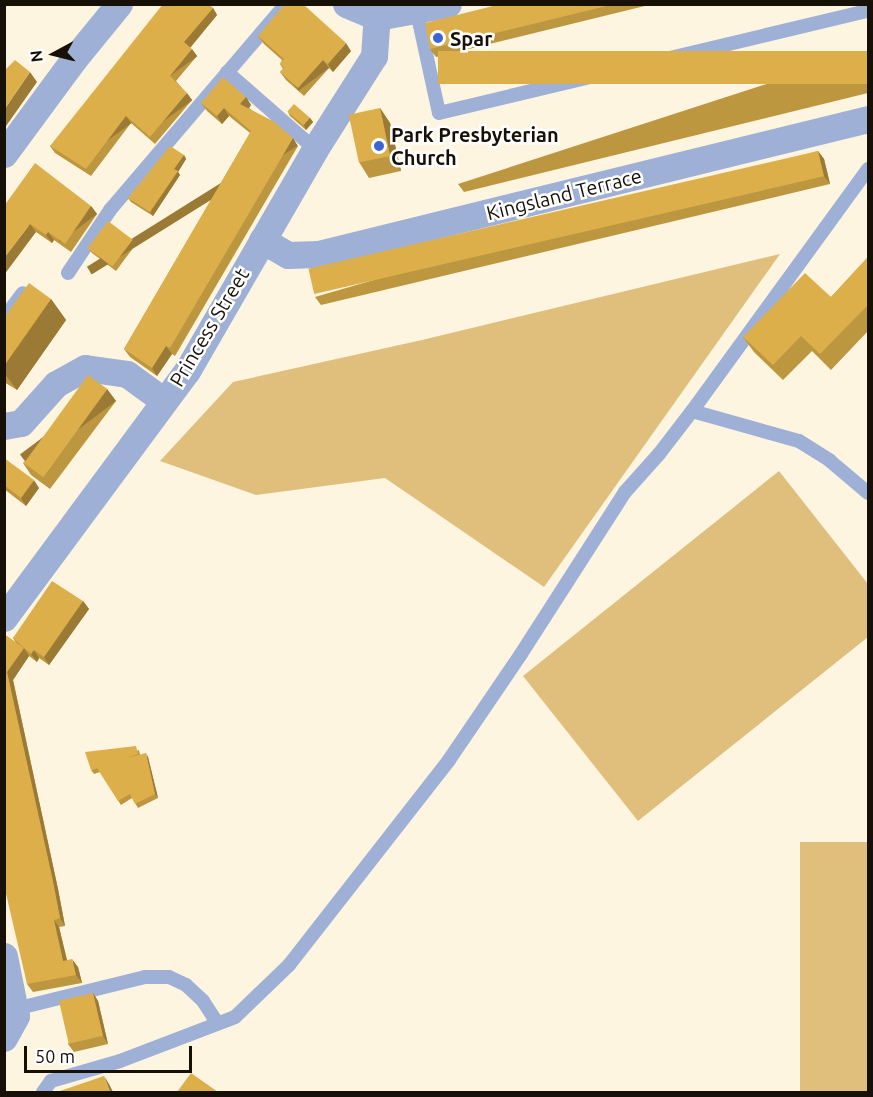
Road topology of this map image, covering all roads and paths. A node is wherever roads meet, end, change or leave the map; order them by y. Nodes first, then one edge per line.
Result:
1 (119, 4) edge
2 (286, 4) edge
3 (346, 4) edge
4 (448, 4) edge
5 (868, 11) edge
6 (417, 12) junction
7 (377, 17) junction
8 (227, 72) junction
9 (868, 119) edge
10 (315, 149) junction
11 (4, 154) edge
12 (868, 169) edge
13 (262, 240) junction
14 (68, 273) dead end
15 (24, 291) edge
16 (4, 318) edge
17 (164, 401) junction
18 (692, 411) junction
19 (4, 426) edge
20 (868, 493) edge
21 (4, 618) edge
22 (4, 956) edge
23 (12, 1021) edge
24 (218, 1024) junction
25 (43, 1092) edge

1 - 11 street
2 - 8 lane
3 - 7 street
4 - 6 street
5 - 6 lane
6 - 7 street
7 - 10 street, Princess Street
8 - 10 lane
8 - 14 lane
9 - 13 street, Kingsland Terrace
10 - 13 street, Princess Street
12 - 18 lane
13 - 17 street, Princess Street
15 - 16 lane
17 - 19 street
17 - 21 street, Princess Street
18 - 20 lane
18 - 24 lane
22 - 23 street
23 - 24 lane
24 - 25 lane

